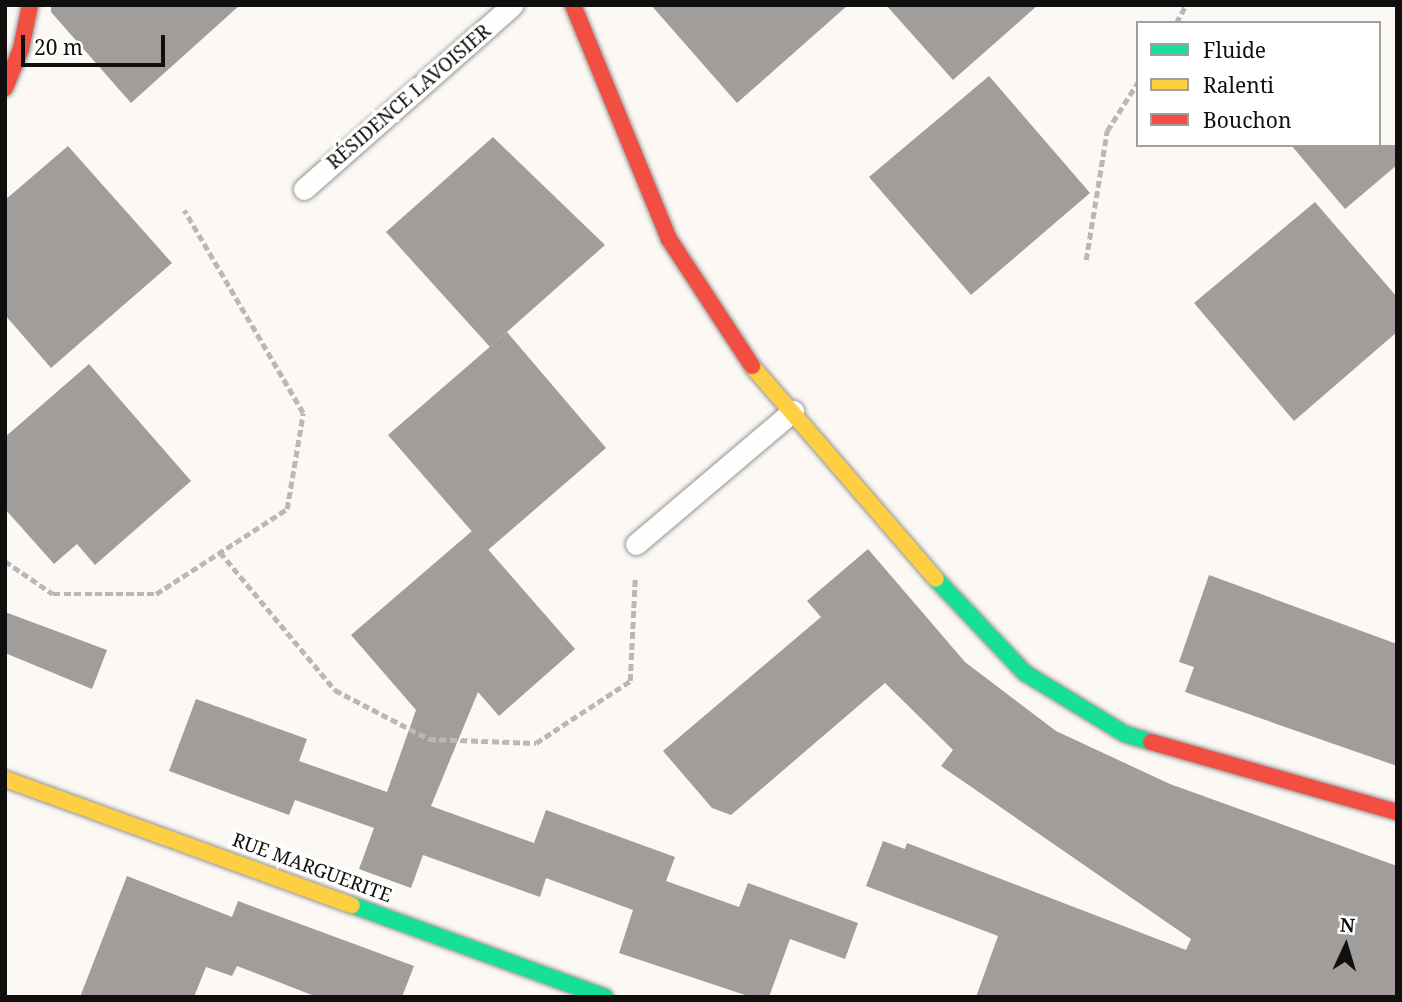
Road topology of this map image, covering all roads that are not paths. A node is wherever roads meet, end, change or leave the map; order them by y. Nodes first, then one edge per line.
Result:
1 (30, 5) edge
2 (513, 5) edge
3 (573, 5) edge
4 (5, 88) edge
5 (304, 189) dead end
6 (793, 411) junction
7 (636, 544) road end
8 (5, 779) edge
9 (1397, 811) edge
10 (605, 997) edge

1 - 4 street
2 - 5 lane, RÉSIDENCE LAVOISIER
3 - 6 street
6 - 7 lane
6 - 9 street
8 - 10 street, RUE MARGUERITE

